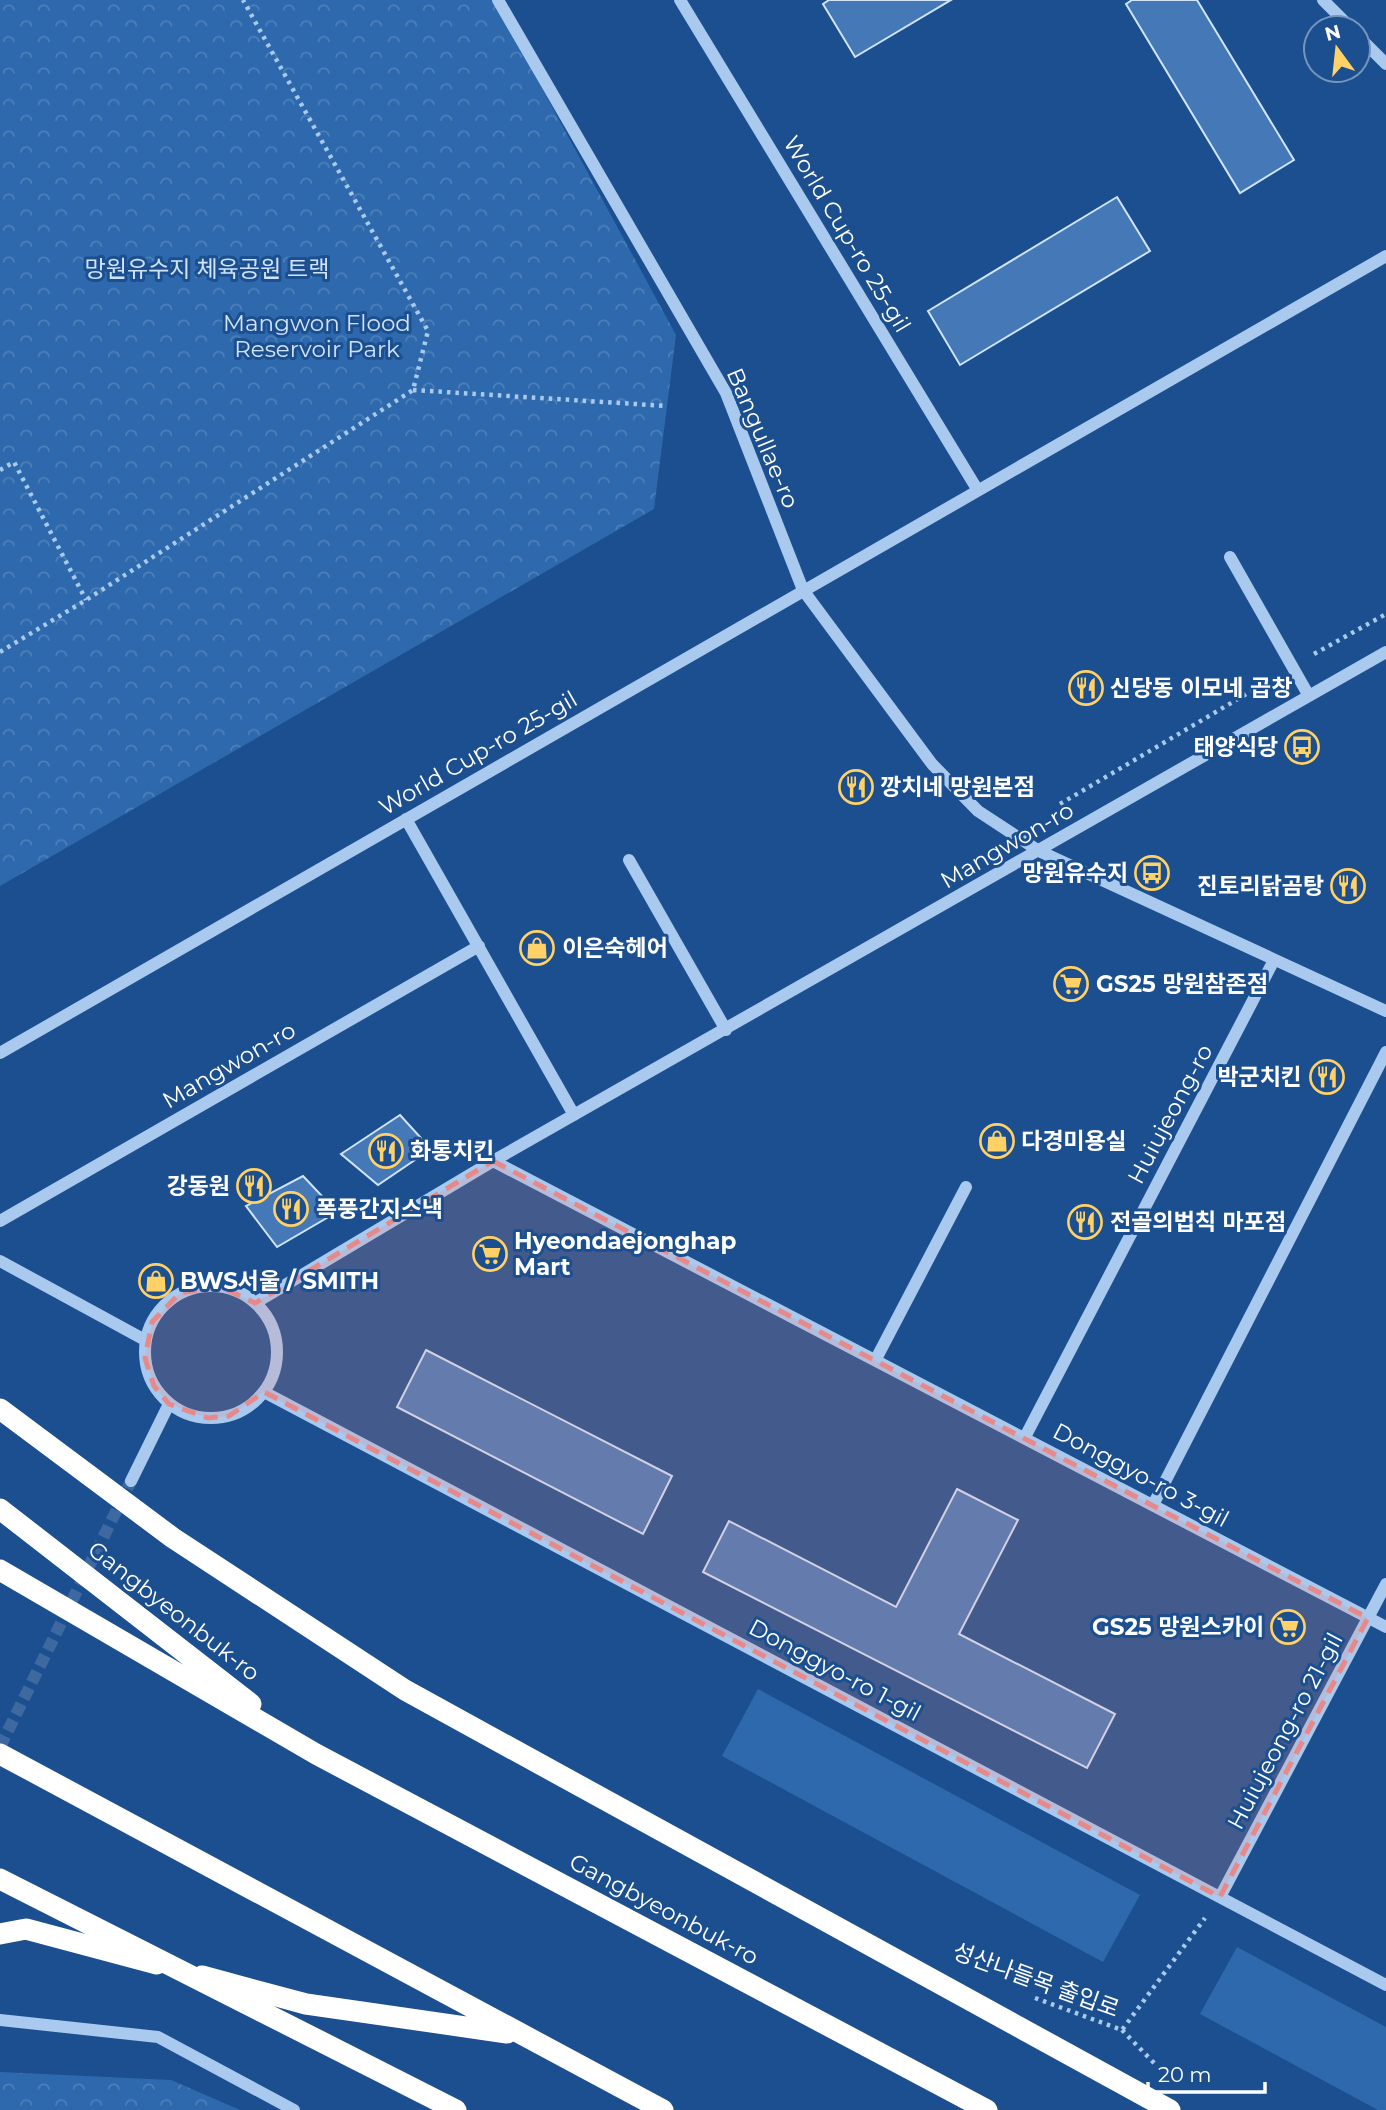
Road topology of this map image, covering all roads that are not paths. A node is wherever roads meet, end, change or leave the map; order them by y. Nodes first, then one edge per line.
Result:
1 (498, 0) edge
2 (680, 0) edge
3 (1323, 0) edge
4 (1337, 14) edge
5 (1372, 50) edge
6 (1386, 64) edge
7 (1386, 256) edge
8 (977, 489) junction
9 (1230, 556) dead end
10 (803, 590) junction
11 (1386, 652) edge
12 (1309, 696) junction
13 (406, 819) junction
14 (1039, 851) junction
15 (629, 860) dead end
16 (479, 946) junction
17 (1274, 960) junction
18 (1386, 1010) edge
19 (726, 1030) junction
20 (1386, 1052) edge
21 (0, 1053) edge
22 (574, 1115) junction
23 (493, 1161) junction
24 (966, 1186) dead end
25 (0, 1221) edge
26 (0, 1261) edge
27 (255, 1303) junction
28 (145, 1340) junction
29 (876, 1359) junction
30 (264, 1392) junction
31 (169, 1404) junction
32 (0, 1409) edge
33 (1025, 1437) junction
34 (131, 1480) tunnel mouth
35 (1153, 1505) junction
36 (0, 1509) edge
37 (0, 1570) edge
38 (1386, 1584) edge
39 (1368, 1618) junction
40 (1386, 1627) edge
41 (0, 1754) edge
42 (316, 1755) junction
43 (0, 1879) edge
44 (1220, 1897) junction
45 (0, 1934) edge
46 (1386, 1984) edge
47 (0, 2020) edge
48 (522, 2035) junction
49 (294, 2110) edge
50 (457, 2110) edge
51 (663, 2110) edge
52 (987, 2110) edge
53 (1170, 2110) edge

1 - 10 street, Bangullae-ro
2 - 8 street, World Cup-ro 25-gil
3 - 4 street
5 - 6 street
7 - 8 street, World Cup-ro 25-gil
8 - 10 street, World Cup-ro 25-gil
9 - 12 street
10 - 13 street, World Cup-ro 25-gil
10 - 14 street, Bangullae-ro
11 - 12 street, Mangwon-ro
12 - 14 street, Mangwon-ro
13 - 16 street
13 - 21 street, World Cup-ro 25-gil
14 - 17 street
14 - 19 street, Mangwon-ro
15 - 19 street
16 - 22 street
16 - 25 street, Mangwon-ro
17 - 18 street
17 - 33 street, Huiujeong-ro
19 - 22 street, Mangwon-ro
20 - 35 street
22 - 23 street, Mangwon-ro
23 - 27 street, Mangwon-ro
23 - 29 street, Donggyo-ro 3-gil
24 - 29 street
26 - 28 street
27 - 28 street
27 - 30 street
28 - 31 street
29 - 33 street, Donggyo-ro 3-gil
30 - 31 street
30 - 44 street, Donggyo-ro 1-gil
31 - 34 street
32 - 53 highway, bridge
33 - 35 street, Donggyo-ro 3-gil
35 - 39 street, Donggyo-ro 3-gil
36 - 42 highway, Gangbyeonbuk-ro
37 - 42 highway, Gangbyeonbuk-ro
38 - 39 street, Huiujeong-ro 21-gil
39 - 40 street, Donggyo-ro 3-gil
39 - 44 street, Huiujeong-ro 21-gil
41 - 48 highway
42 - 52 highway, Gangbyeonbuk-ro
43 - 50 highway, bridge
44 - 46 street, Donggyo-ro 1-gil
45 - 48 highway
47 - 49 street
48 - 51 highway

